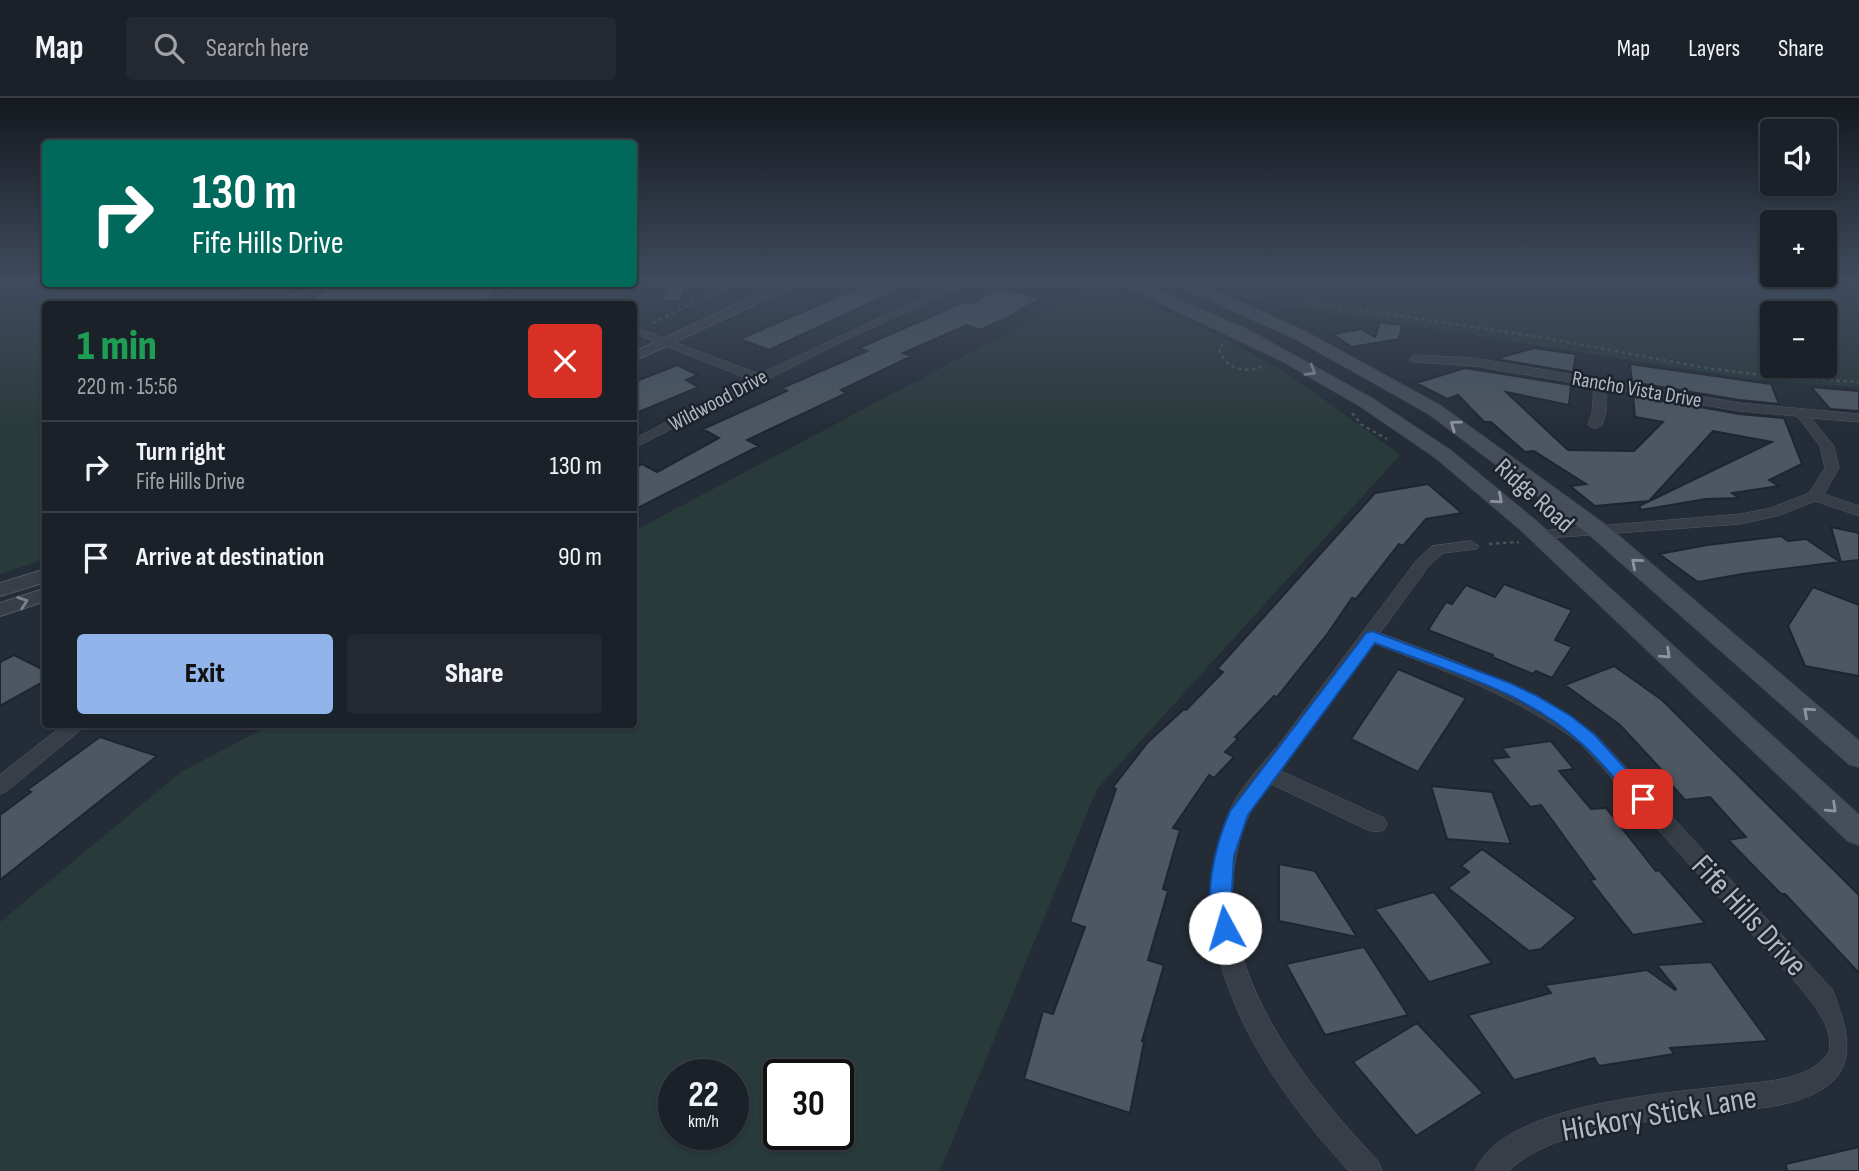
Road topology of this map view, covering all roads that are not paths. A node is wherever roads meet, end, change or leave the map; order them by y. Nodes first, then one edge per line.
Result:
1 (694, 329) edge
2 (857, 329) edge
3 (1232, 329) edge
4 (1287, 329) edge
5 (638, 334) edge
6 (666, 342) junction
7 (637, 356) edge
8 (1416, 359) dead end
9 (758, 378) junction
10 (1600, 382) junction
11 (1801, 413) junction
12 (1859, 418) edge
13 (1595, 425) dead end
14 (637, 442) edge
15 (1815, 496) junction
16 (1859, 512) edge
17 (1599, 531) junction
18 (1534, 538) junction
19 (1471, 546) road end
20 (42, 576) edge
21 (0, 590) edge
22 (42, 595) edge
23 (0, 610) edge
24 (1372, 636) junction
25 (74, 728) edge
26 (1859, 757) edge
27 (1266, 773) junction
28 (0, 786) edge
29 (1376, 824) dead end
30 (1859, 833) edge
31 (1835, 1066) joint
32 (1368, 1171) edge
33 (1489, 1171) edge

1 - 6 street
2 - 9 street, Wildwood Drive
3 -> 18 main road, Ridge Road
17 -> 4 main road, Ridge Road
5 - 6 street
6 - 7 street
6 - 9 street
8 - 10 street, Rancho Vista Drive
9 - 14 street, Wildwood Drive
10 - 11 street, Rancho Vista Drive
10 - 13 street
11 - 12 street, Rancho Vista Drive
11 - 15 street
15 - 16 street
15 - 17 street
17 - 18 street
26 -> 17 main road, Ridge Road
18 -> 30 main road, Ridge Road
19 - 24 street
20 - 21 street
23 -> 22 street
24 - 27 street
24 - 31 street, Fife Hills Drive
25 - 28 street
27 - 29 street
27 - 32 street
31 - 33 street, Hickory Stick Lane

